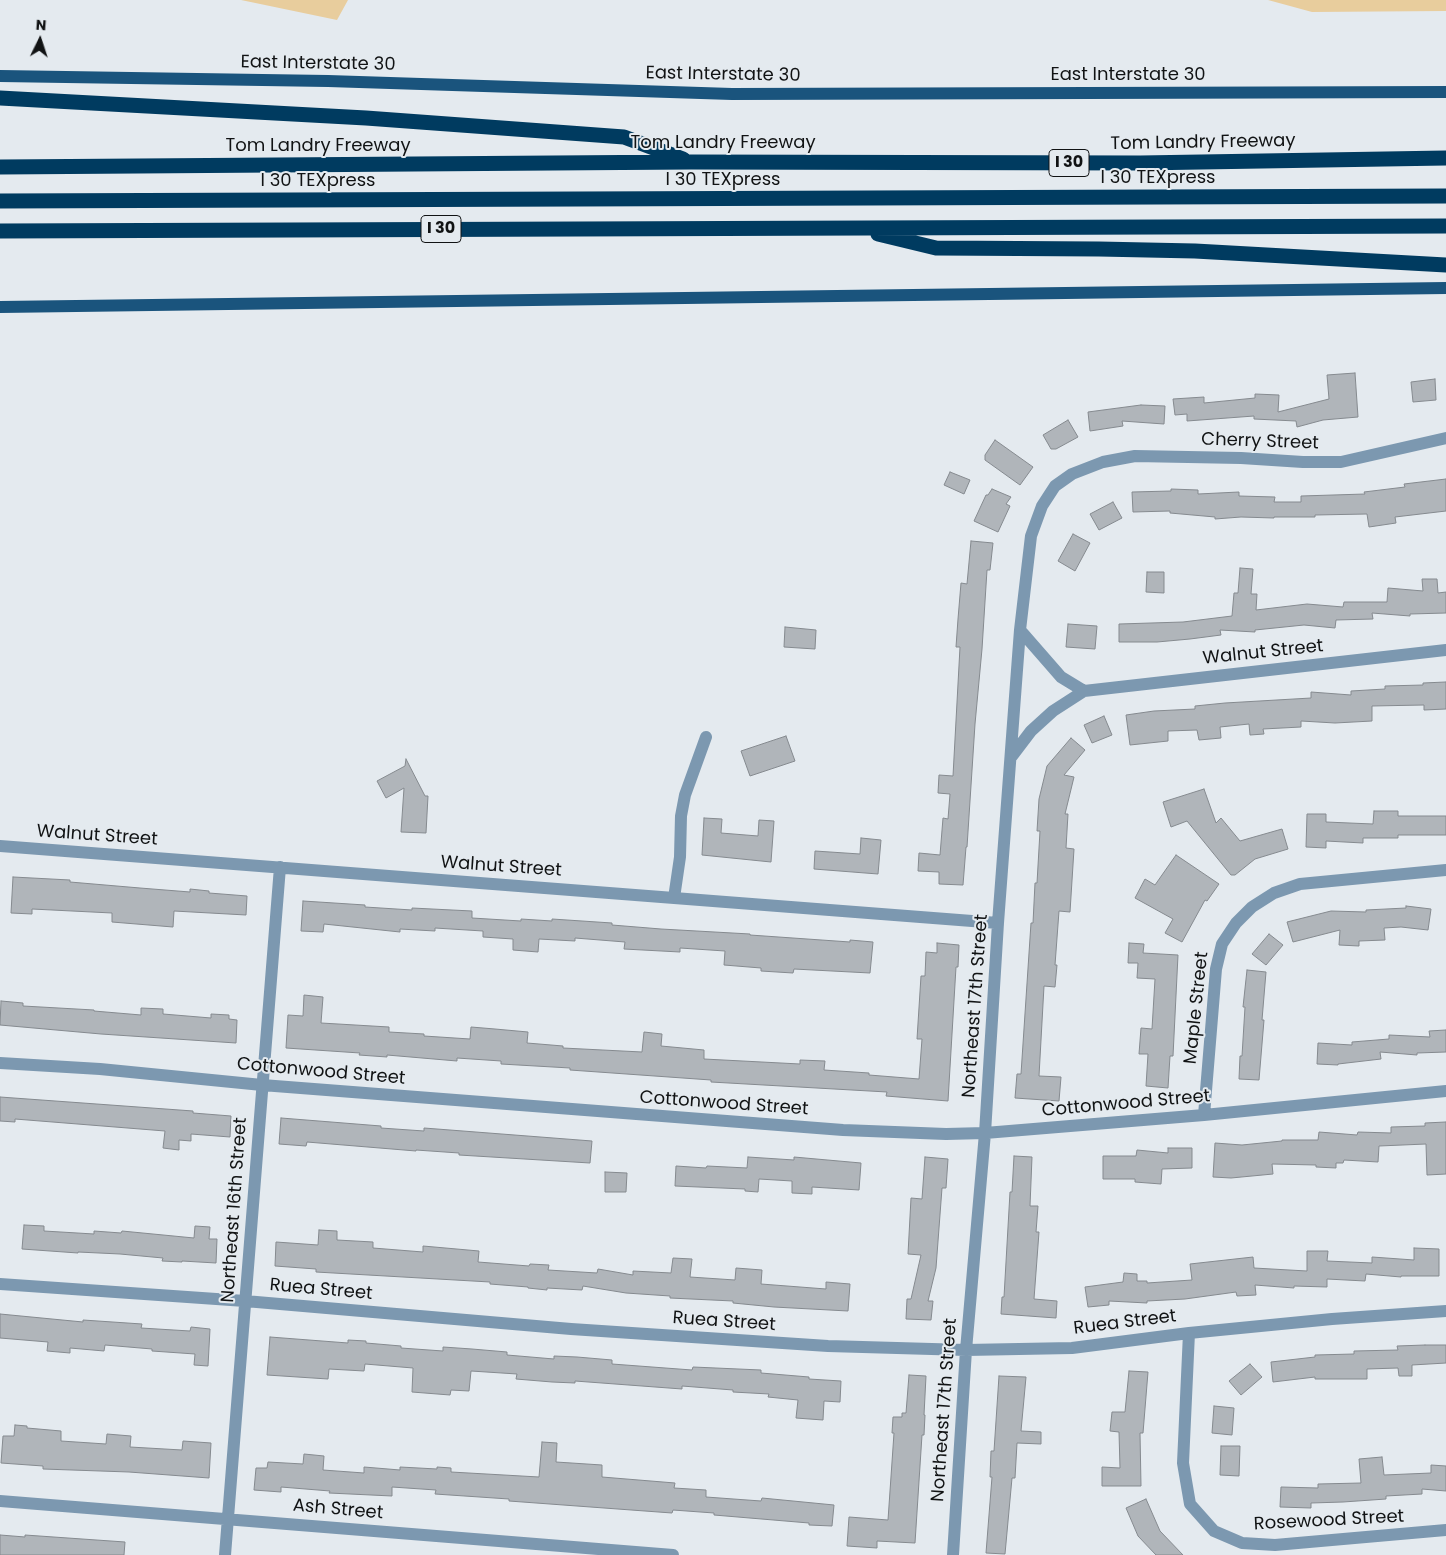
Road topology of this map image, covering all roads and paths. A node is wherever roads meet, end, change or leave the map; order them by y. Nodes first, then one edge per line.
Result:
1 (0, 76) edge
2 (1446, 92) edge
3 (0, 98) edge
4 (1446, 158) edge
5 (691, 162) junction
6 (0, 167) edge
7 (1446, 196) edge
8 (0, 201) edge
9 (1446, 226) edge
10 (858, 228) junction
11 (0, 231) edge
12 (24, 231) junction
13 (0, 235) edge
14 (1446, 265) edge
15 (1446, 288) edge
16 (0, 307) edge
17 (1446, 438) edge
18 (1072, 474) joint
19 (1020, 630) junction
20 (1446, 650) edge
21 (1084, 691) junction
22 (706, 737) dead end
23 (1012, 757) junction
24 (0, 846) edge
25 (280, 867) junction
26 (1446, 870) edge
27 (674, 898) junction
28 (998, 923) junction
29 (0, 1063) edge
30 (262, 1085) junction
31 (1446, 1091) edge
32 (1204, 1115) junction
33 (985, 1133) junction
34 (0, 1284) edge
35 (246, 1301) junction
36 (1446, 1311) edge
37 (1190, 1333) junction
38 (966, 1350) junction
39 (0, 1501) edge
40 (228, 1519) junction
41 (1446, 1530) edge
42 (225, 1555) edge
43 (673, 1555) edge
44 (953, 1555) edge

1 - 2 main road, East Interstate 30
3 - 5 highway
4 - 5 highway, Tom Landry Freeway / I 30
5 - 6 highway, Tom Landry Freeway / I 30
7 - 8 highway, I 30 TEXpress
9 - 10 highway, I 30
10 - 12 highway, I 30
10 - 14 highway
11 - 12 highway, I 30
12 - 13 highway
15 - 16 main road
17 - 18 street, Cherry Street
18 - 19 street, Northeast 17th Street
19 - 21 street
19 - 23 street, Northeast 17th Street
20 - 21 street, Walnut Street
21 - 23 street, Walnut Street
22 - 27 street
23 - 28 street, Northeast 17th Street
24 - 25 street, Walnut Street
25 - 27 street, Walnut Street
25 - 30 street, Northeast 16th Street
26 - 32 street, Maple Street
27 - 28 street, Walnut Street
28 - 33 street, Northeast 17th Street
29 - 30 street, Cottonwood Street
30 - 33 street, Cottonwood Street
30 - 35 street, Northeast 16th Street
31 - 32 street, Cottonwood Street
32 - 33 street, Cottonwood Street
33 - 38 street, Northeast 17th Street
34 - 35 street, Ruea Street
35 - 38 street, Ruea Street
35 - 40 street, Northeast 16th Street
36 - 37 street, Ruea Street
37 - 38 street, Ruea Street
37 - 41 street, Rosewood Street
38 - 44 street, Northeast 17th Street
39 - 40 street, Ash Street
40 - 42 street, Northeast 16th Street
40 - 43 street, Ash Street

